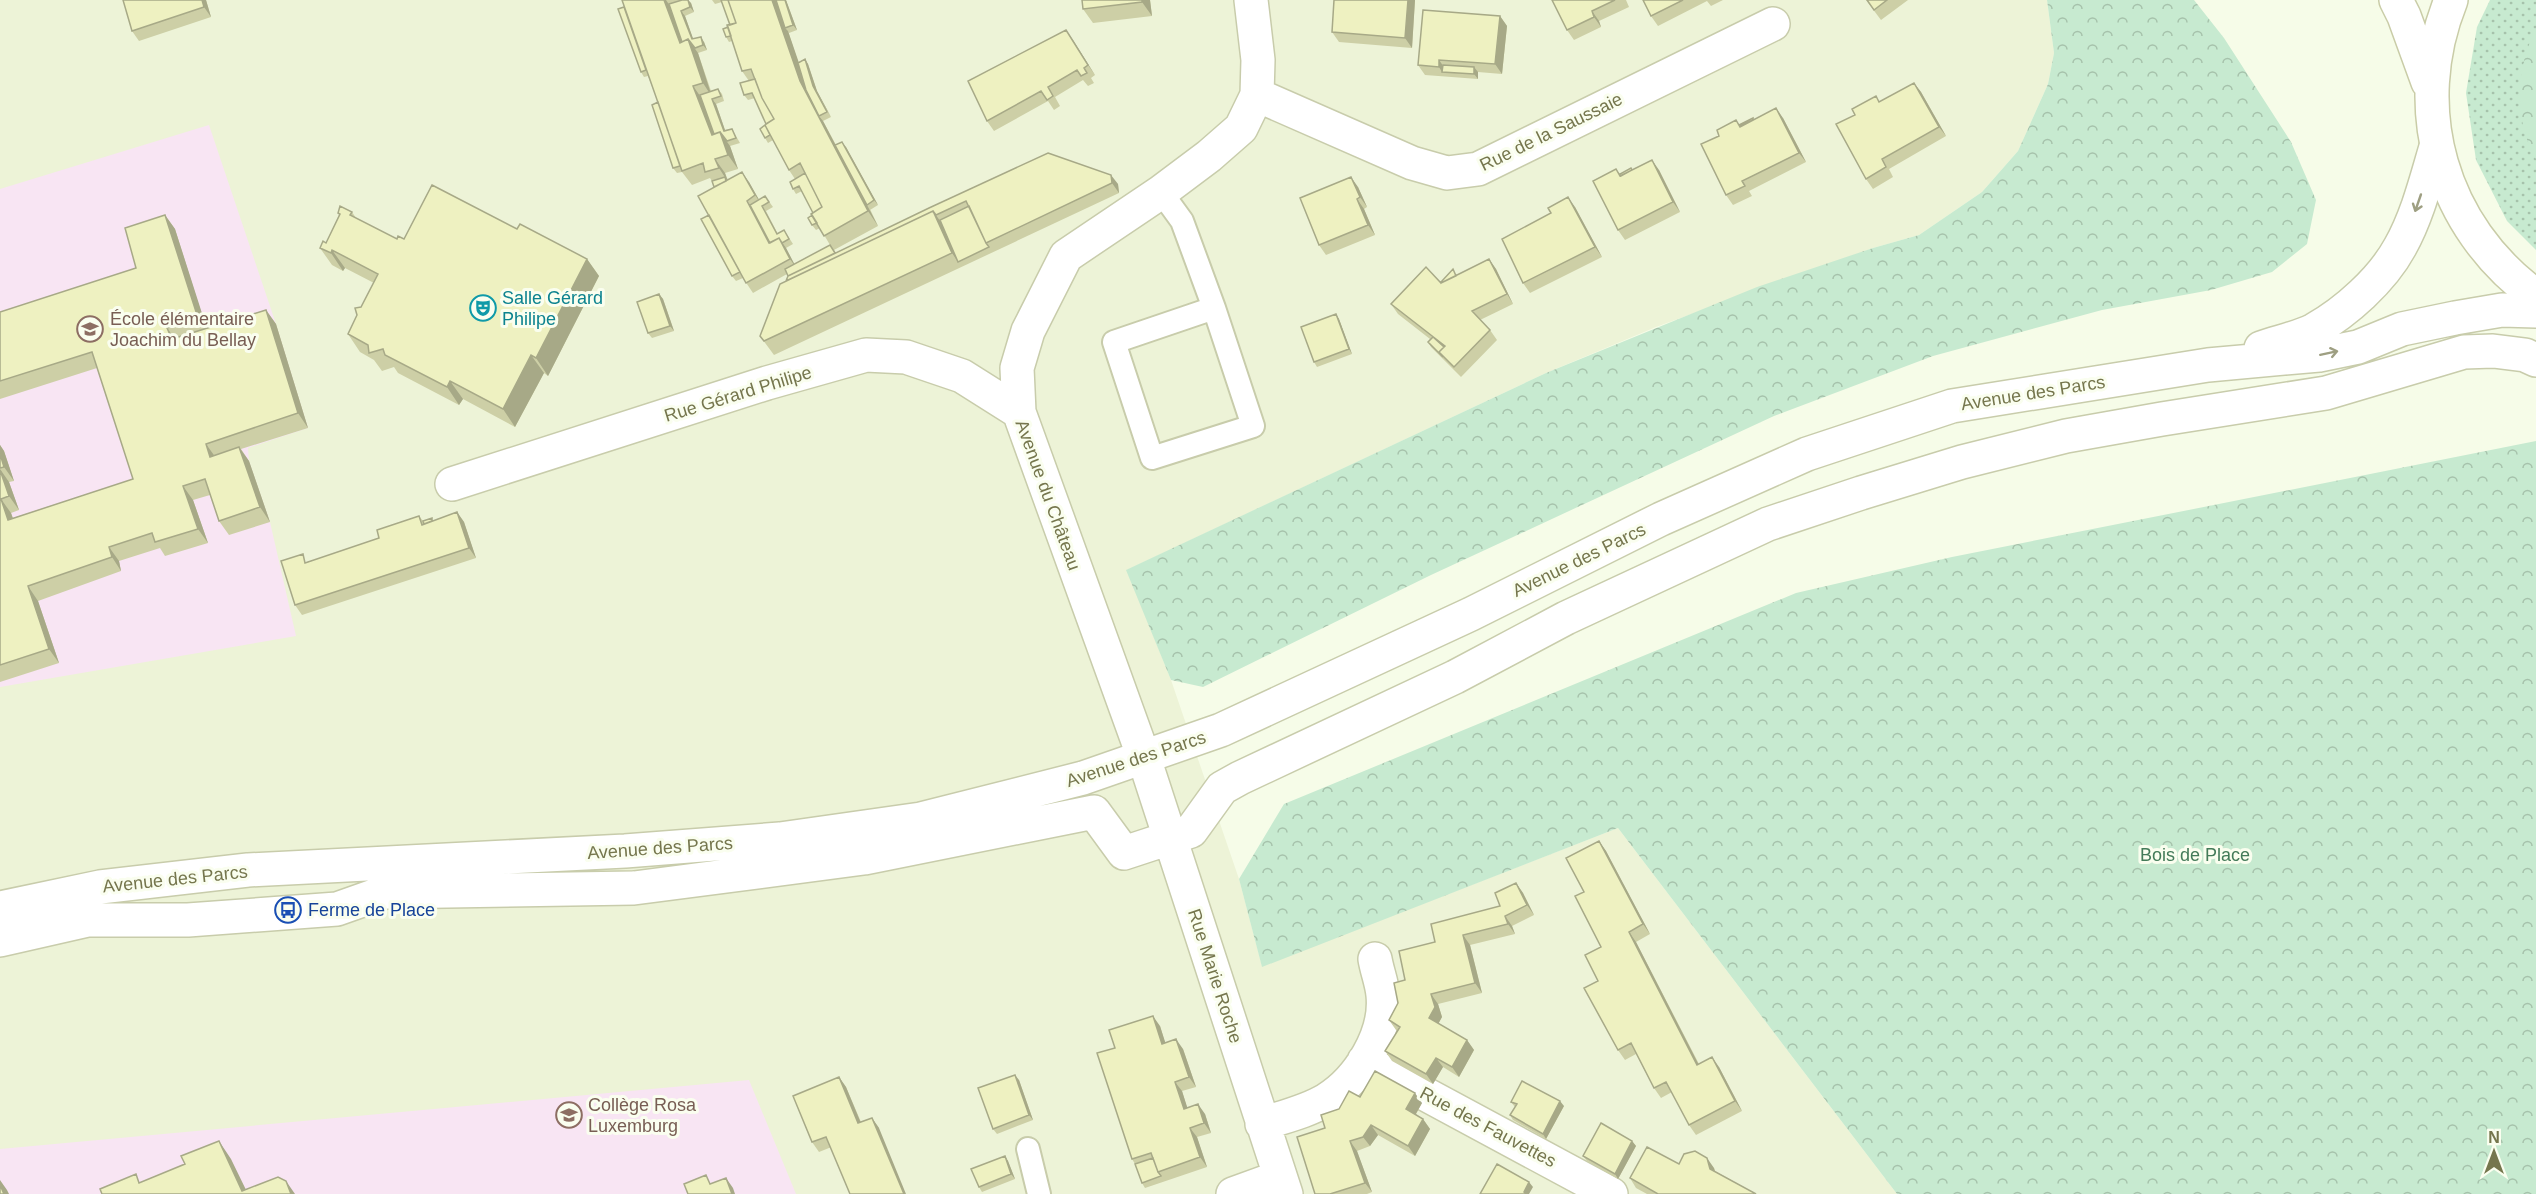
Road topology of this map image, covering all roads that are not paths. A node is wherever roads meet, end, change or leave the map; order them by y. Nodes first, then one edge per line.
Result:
1 (1251, 0) edge
2 (2396, 0) edge
3 (2451, 0) edge
4 (1773, 24) dead end
5 (2431, 89) junction
6 (1257, 94) junction
7 (2436, 147) junction
8 (1161, 192) junction
9 (2536, 296) edge
10 (1214, 308) junction
11 (2536, 311) edge
12 (2536, 360) edge
13 (2208, 365) junction
14 (1018, 412) junction
15 (453, 484) dead end
16 (1144, 758) junction
17 (1170, 837) junction
18 (0, 908) edge
19 (0, 940) edge
20 (1375, 959) dead end
21 (1364, 1060) junction
22 (1262, 1124) junction
23 (1028, 1149) dead end
24 (1283, 1185) edge
25 (1039, 1194) edge
26 (1233, 1194) edge
27 (1611, 1194) edge

1 - 6 street, Avenue du Château
2 - 5 street
3 - 5 street
4 - 6 street, Rue de la Saussaie
5 - 7 street
6 - 8 street, Avenue du Château
7 - 9 street
7 -> 13 street, Avenue des Parcs
8 - 10 lane
8 - 14 street, Avenue du Château
10 - 10 lane
13 -> 11 street, Avenue des Parcs
12 - 17 street
13 - 16 street, Avenue des Parcs
14 - 15 street, Rue Gérard Philipe
14 - 16 street, Avenue du Château
16 - 17 street, Rue Marie Roche
16 - 18 street, Avenue des Parcs
17 - 19 street
17 - 22 street, Rue Marie Roche
20 - 21 street
21 - 22 street
21 - 27 street, Rue des Fauvettes
22 - 24 street, Rue Marie Roche
23 - 25 lane
24 - 26 street

